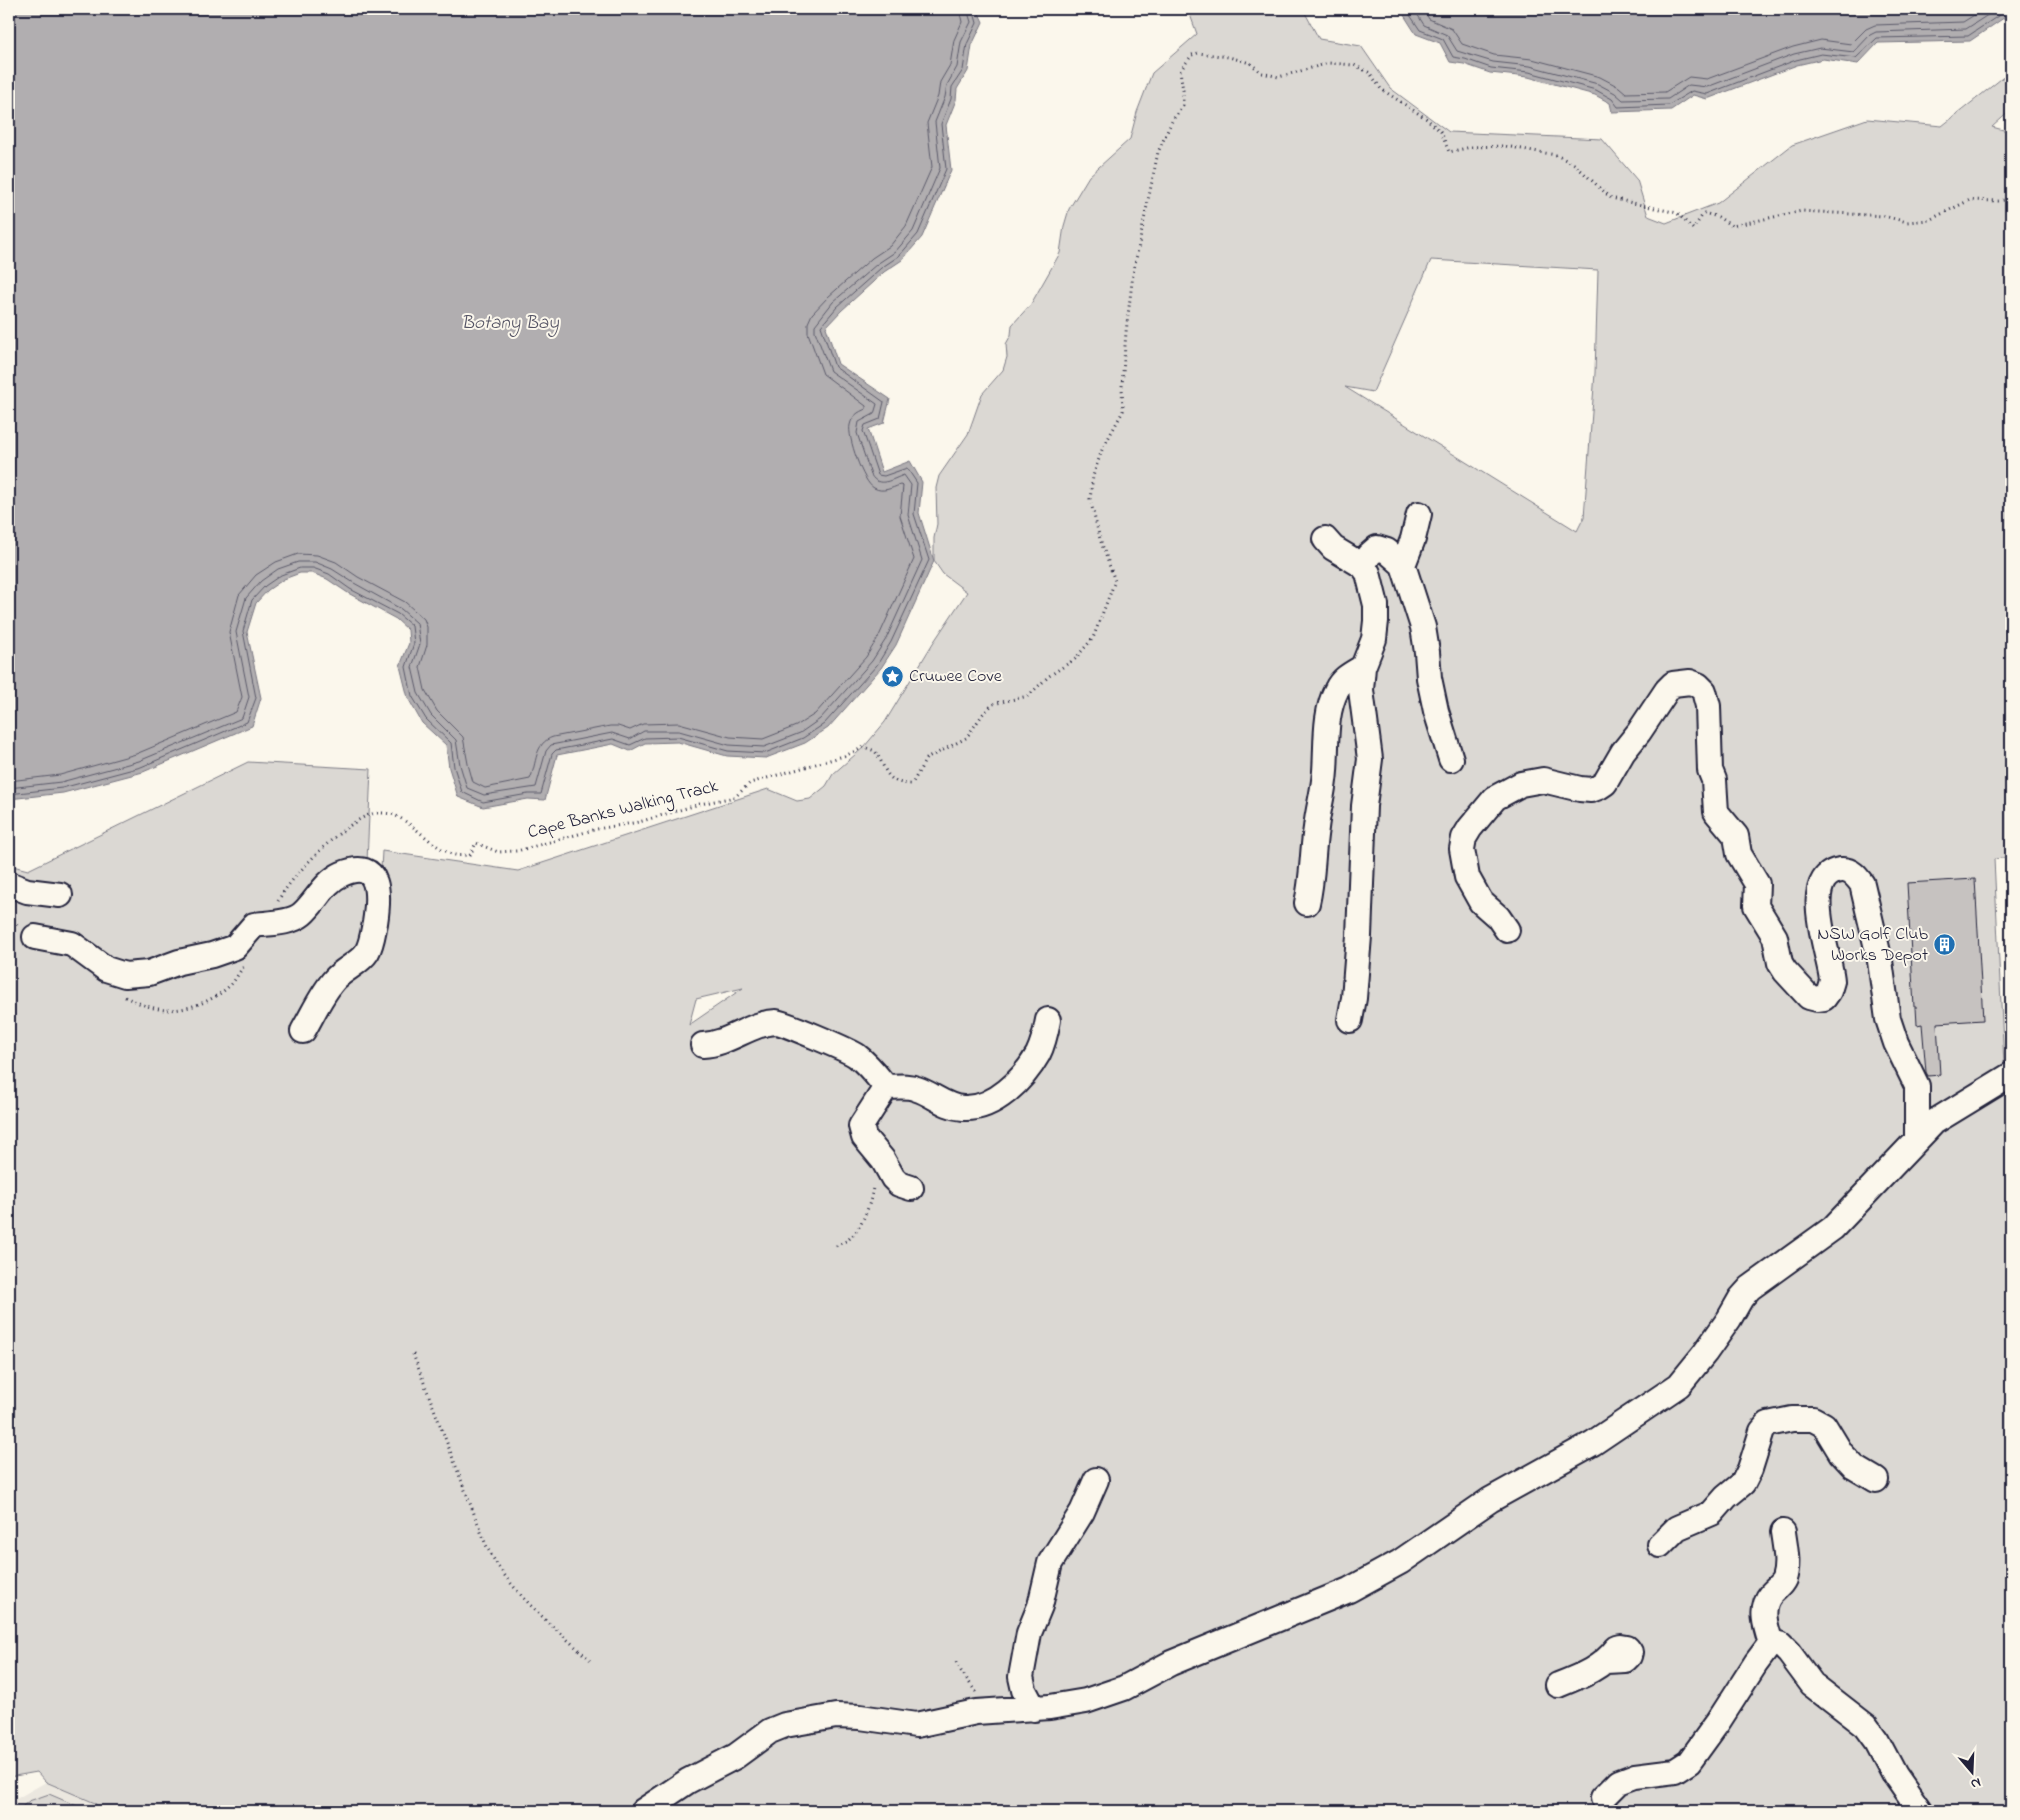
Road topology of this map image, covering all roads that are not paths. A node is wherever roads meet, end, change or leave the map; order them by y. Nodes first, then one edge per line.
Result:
1 (1419, 514) dead end
2 (1325, 539) dead end
3 (1403, 565) junction
4 (1363, 566) junction
5 (1363, 667) junction
6 (1451, 759) dead end
7 (9, 884) edge
8 (60, 895) dead end
9 (1307, 903) dead end
10 (1507, 930) dead end
11 (35, 937) dead end
12 (1048, 1020) dead end
13 (1350, 1020) dead end
14 (303, 1031) dead end
15 (703, 1045) dead end
16 (2011, 1075) edge
17 (886, 1087) junction
18 (1917, 1140) junction
19 (911, 1188) dead end
20 (1096, 1480) dead end
21 (1876, 1480) dead end
22 (1783, 1532) dead end
23 (1660, 1546) dead end
24 (1771, 1643) junction
25 (1606, 1661) dead end
26 (1558, 1685) dead end
27 (1034, 1708) junction
28 (1603, 1798) dead end
29 (643, 1811) edge
30 (1920, 1811) edge

1 - 3 lane
2 - 4 lane
3 - 4 lane
3 - 6 lane
4 - 5 lane
5 - 9 lane
5 - 13 lane
7 - 8 lane
10 - 18 lane
11 - 14 lane
12 - 17 lane
15 - 17 lane
16 - 18 lane
17 - 19 lane
18 - 27 lane
20 - 27 lane
21 - 23 lane
22 - 24 lane
24 - 28 lane
24 - 30 lane
25 - 26 lane
27 - 29 lane

